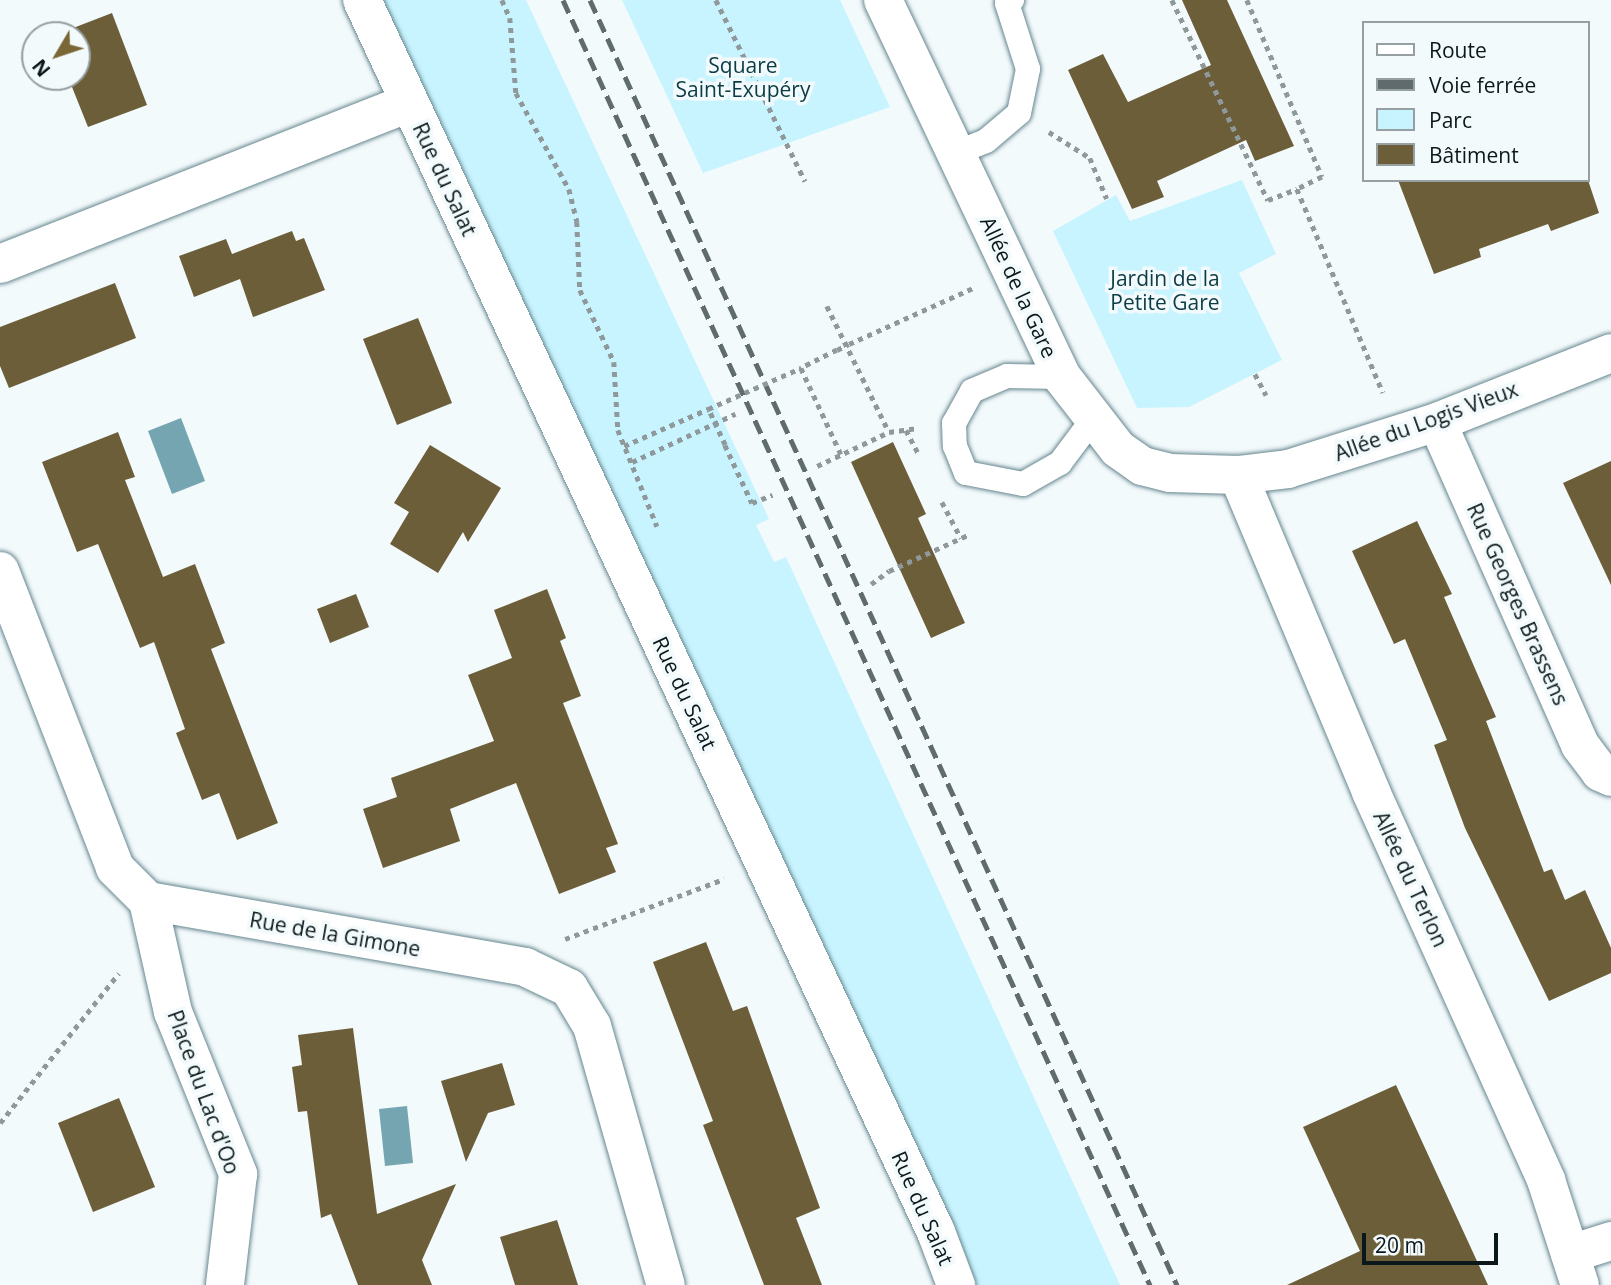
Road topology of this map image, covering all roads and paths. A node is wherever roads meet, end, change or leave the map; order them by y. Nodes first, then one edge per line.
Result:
1 (362, 0) edge
2 (502, 0) edge
3 (716, 0) edge
4 (883, 0) edge
5 (1012, 0) edge
6 (1172, 0) edge
7 (1247, 0) edge
8 (409, 103) junction
9 (1019, 113) junction
10 (956, 153) junction
11 (805, 181) dead end
12 (1297, 188) junction
13 (1107, 200) dead end
14 (0, 264) edge
15 (980, 285) dead end
16 (827, 306) dead end
17 (1611, 353) edge
18 (801, 368) junction
19 (1255, 374) dead end
20 (1062, 377) junction
21 (1266, 395) dead end
22 (708, 409) junction
23 (735, 414) dead end
24 (1093, 419) junction
25 (1437, 422) junction
26 (954, 423) junction
27 (889, 432) junction
28 (1401, 434) junction
29 (624, 446) junction
30 (842, 454) junction
31 (632, 462) junction
32 (817, 466) dead end
33 (1238, 475) junction
34 (772, 495) dead end
35 (970, 534) dead end
36 (628, 570) junction
37 (0, 572) edge
38 (871, 584) dead end
39 (1611, 777) edge
40 (763, 862) junction
41 (148, 901) junction
42 (526, 967) junction
43 (121, 971) dead end
44 (0, 1123) edge
45 (1611, 1241) edge
46 (1575, 1270) edge
47 (225, 1285) edge
48 (666, 1285) edge
49 (956, 1285) edge

1 - 8 street, Rue du Salat
2 - 29 path
3 - 11 path
4 - 10 street, Allée de la Gare
5 - 9 lane
6 - 12 path
7 - 12 path
8 - 14 street, Rue du Salat
8 - 36 street, Rue du Salat
9 - 10 lane
9 - 13 path
10 - 20 street, Allée de la Gare
12 - 28 path
15 - 18 path, bridge
16 - 27 path
17 - 25 street, Allée du Logis Vieux
18 - 22 path, bridge
18 - 30 path
19 - 21 path
20 - 24 street, Allée de la Gare
20 - 26 lane
22 - 29 path
22 - 34 path, bridge
23 - 31 path
24 - 26 lane
24 - 33 street, Allée de la Gare
25 - 28 street, Allée du Logis Vieux
25 - 39 street, Rue Georges Brassens
26 - 27 path
27 - 30 path
28 - 33 street, Allée du Logis Vieux
29 - 31 path
30 - 32 path
31 - 36 path
33 - 46 street, Allée du Terlon
35 - 38 path
36 - 40 street, Rue du Salat
37 - 41 street
40 - 42 path
40 - 49 street, Rue du Salat
41 - 42 street, Rue de la Gimone
41 - 47 street, Place du Lac d'Oo
42 - 48 street, Rue de la Gimone
43 - 44 path
45 - 46 street

